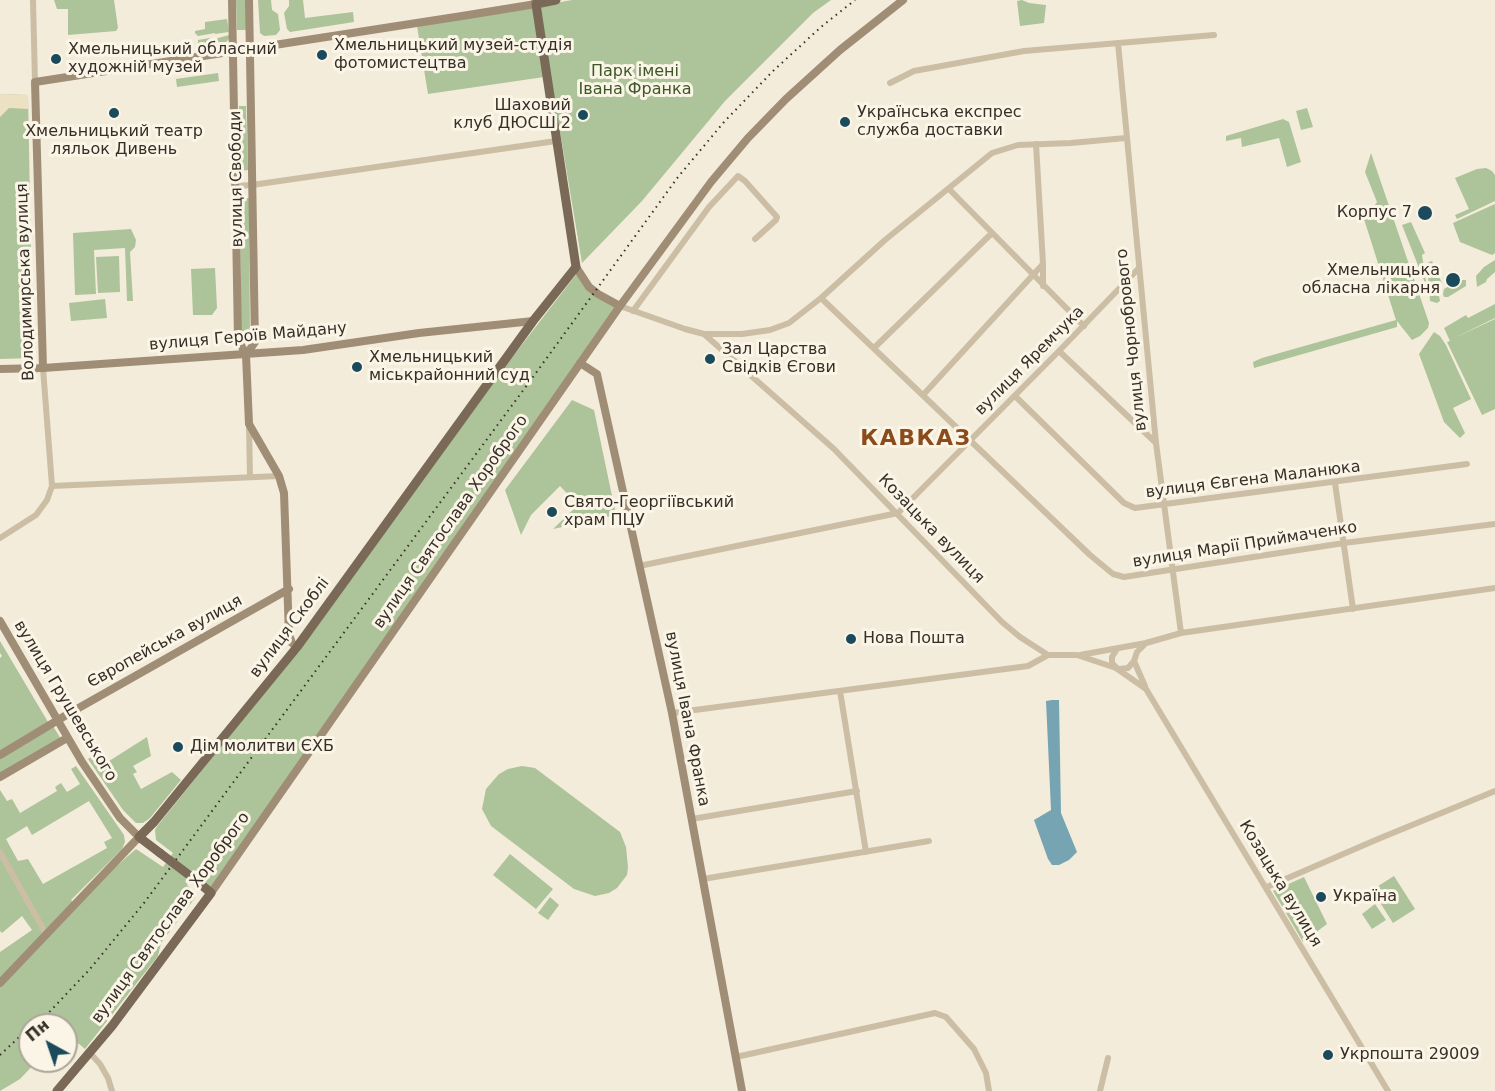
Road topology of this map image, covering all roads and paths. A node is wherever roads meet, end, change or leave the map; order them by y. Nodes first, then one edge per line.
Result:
1 (33, 0) edge
2 (232, 0) edge
3 (249, 0) edge
4 (556, 0) edge
5 (903, 0) edge
6 (536, 2) edge
7 (1215, 35) dead end
8 (1118, 43) junction
9 (251, 49) junction
10 (234, 52) junction
11 (35, 82) junction
12 (890, 83) dead end
13 (1126, 138) junction
14 (556, 141) junction
15 (1036, 144) junction
16 (252, 185) junction
17 (236, 186) junction
18 (948, 189) junction
19 (992, 233) junction
20 (755, 239) dead end
21 (1043, 264) junction
22 (576, 267) junction
23 (1138, 269) junction
24 (1033, 275) junction
25 (1043, 285) junction
26 (821, 298) junction
27 (620, 306) junction
28 (633, 311) junction
29 (533, 321) junction
30 (1084, 326) junction
31 (704, 334) junction
32 (873, 348) junction
33 (1059, 351) junction
34 (246, 355) junction
35 (580, 363) junction
36 (43, 368) junction
37 (0, 369) edge
38 (923, 394) junction
39 (1015, 396) junction
40 (249, 424) junction
41 (971, 440) junction
42 (1156, 443) junction
43 (1467, 464) dead end
44 (279, 476) junction
45 (250, 477) junction
46 (1335, 483) junction
47 (52, 486) junction
48 (1164, 504) junction
49 (898, 513) junction
50 (1495, 524) edge
51 (0, 538) edge
52 (1344, 543) junction
53 (639, 566) junction
54 (1173, 569) junction
55 (1495, 588) edge
56 (289, 589) junction
57 (1353, 609) junction
58 (0, 621) edge
59 (1181, 633) junction
60 (1146, 643) junction
61 (297, 647) junction
62 (1120, 648) junction
63 (1048, 655) junction
64 (1077, 655) junction
65 (1134, 659) junction
66 (1118, 668) junction
67 (1146, 689) junction
68 (840, 691) junction
69 (672, 713) junction
70 (57, 721) junction
71 (67, 738) junction
72 (0, 755) edge
73 (0, 777) edge
74 (1495, 791) edge
75 (857, 792) junction
76 (692, 819) junction
77 (139, 837) junction
78 (929, 841) dead end
79 (0, 852) edge
80 (866, 852) junction
81 (703, 879) junction
82 (1267, 887) junction
83 (211, 893) junction
84 (46, 934) junction
85 (0, 984) edge
86 (90, 1053) junction
87 (736, 1057) junction
88 (1108, 1058) dead end
89 (57, 1091) edge
90 (112, 1091) edge
91 (742, 1091) edge
92 (989, 1091) edge
93 (1100, 1091) edge
94 (1388, 1091) edge

1 - 11 street, Володимирська вулиця
2 - 10 street, вулиця Свободи
3 - 9 street, вулиця Свободи
4 - 6 main road
5 - 27 street, вулиця Святослава Хороброго
6 - 9 street
6 - 14 main road
7 - 8 street
8 - 12 street
8 - 13 street, вулиця Чорнобрового
9 - 10 street
9 - 16 street, вулиця Свободи
10 - 11 street
10 - 17 street, вулиця Свободи
11 - 36 street, Володимирська вулиця
13 - 15 street
13 - 23 street, вулиця Чорнобрового
14 - 16 street
14 - 22 main road
15 - 18 street
15 - 21 street
16 - 17 street
16 - 34 street, вулиця Свободи
17 - 34 street, вулиця Свободи
18 - 19 street
18 - 26 street
19 - 24 street
19 - 32 street
20 - 28 street
21 - 24 street
21 - 25 street
22 - 27 street
22 - 29 main road, вулиця Скоблі
23 - 30 street, вулиця Яремчука
23 - 42 street, вулиця Чорнобрового
24 - 25 street
24 - 38 street
25 - 30 street
26 - 31 street
26 - 32 street, вулиця Марії Приймаченко
27 - 28 street, Козацька вулиця
27 - 35 street, вулиця Святослава Хороброго
28 - 31 street, Козацька вулиця
29 - 34 street, вулиця Героїв Майдану
29 - 61 main road, вулиця Скоблі
30 - 33 street, вулиця Яремчука
31 - 49 street, Козацька вулиця
32 - 38 street, вулиця Марії Приймаченко
33 - 39 street, вулиця Яремчука
33 - 42 street
34 - 36 street, вулиця Героїв Майдану
34 - 40 street, вулиця Свободи
35 - 53 street, вулиця Івана Франка
35 - 83 street, вулиця Святослава Хороброго
36 - 37 street, вулиця Героїв Майдану
36 - 47 street, Володимирська вулиця
38 - 41 street, вулиця Марії Приймаченко
39 - 41 street, вулиця Яремчука
39 - 48 street, вулиця Євгена Маланюка
40 - 44 street, вулиця Свободи
40 - 45 street
41 - 49 street, вулиця Яремчука
41 - 54 street, вулиця Марії Приймаченко
42 - 48 street, вулиця Чорнобрового
43 - 46 street, вулиця Євгена Маланюка
44 - 45 street
44 - 56 street, вулиця Свободи
45 - 47 street
46 - 48 street, вулиця Євгена Маланюка
46 - 52 street
47 - 51 street
48 - 54 street, вулиця Чорнобрового
49 - 53 street
49 - 63 street, Козацька вулиця
50 - 52 street, вулиця Марії Приймаченко
52 - 54 street, вулиця Марії Приймаченко
52 - 57 street
53 - 69 street, вулиця Івана Франка
54 - 59 street, вулиця Чорнобрового
55 - 57 street
56 - 61 street, вулиця Свободи
56 - 70 street, Європейська вулиця
57 - 59 street
58 - 70 street, вулиця Грушевського
59 - 60 street
60 - 62 street
60 - 65 street
61 - 77 main road, вулиця Скоблі
62 - 64 street
62 - 65 street
62 - 66 street
63 - 64 street, Козацька вулиця
63 - 68 street
64 - 66 street, Козацька вулиця
65 - 66 street
65 - 67 street
66 - 67 street, Козацька вулиця
67 - 82 street, Козацька вулиця
68 - 69 street
68 - 75 street
69 - 76 street, вулиця Івана Франка
70 - 71 street, вулиця Грушевського
70 - 72 street, Європейська вулиця
71 - 73 street
71 - 77 street, вулиця Грушевського
74 - 82 street
75 - 76 street
75 - 80 street
76 - 81 street, вулиця Івана Франка
77 - 83 main road, вулиця Грушевського, bridge
77 - 84 street, вулиця Скоблі
78 - 80 street
79 - 84 street
80 - 81 street
81 - 87 street, вулиця Івана Франка
82 - 94 street, Козацька вулиця
83 - 86 main road, вулиця Святослава Хороброго
84 - 85 street, вулиця Скоблі
86 - 89 main road, вулиця Святослава Хороброго
86 - 90 street
87 - 91 street, вулиця Івана Франка
87 - 92 street
88 - 93 street

